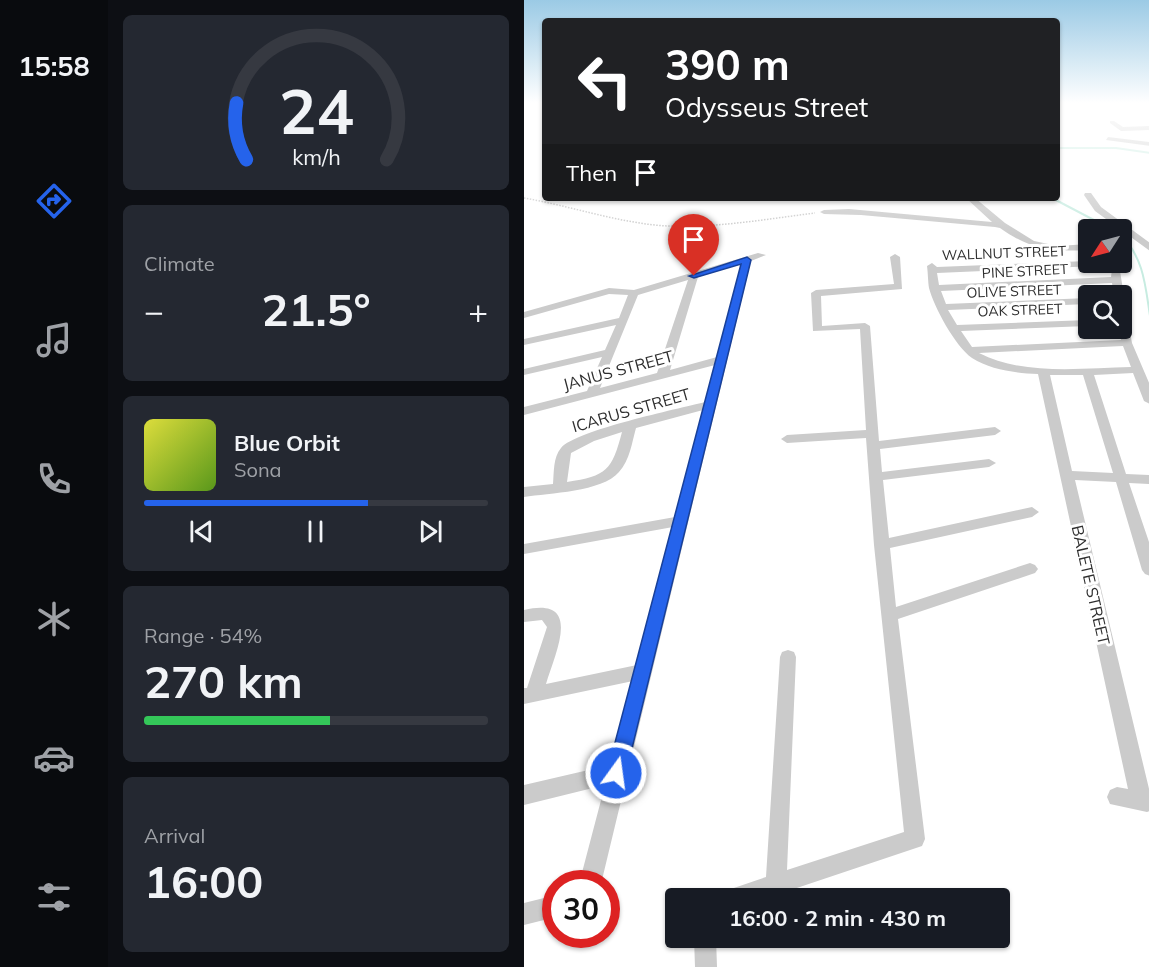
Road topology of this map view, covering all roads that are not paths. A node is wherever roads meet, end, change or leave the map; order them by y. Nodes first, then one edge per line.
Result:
1 (1088, 195) dead end
2 (974, 201) edge
3 (824, 212) road end
4 (1006, 226) junction
5 (1078, 247) edge
6 (1150, 248) edge
7 (895, 257) dead end
8 (1078, 264) edge
9 (1115, 273) edge
10 (694, 276) junction
11 (1117, 280) junction
12 (1118, 285) edge
13 (934, 288) junction
14 (634, 293) junction
15 (1078, 301) edge
16 (941, 307) junction
17 (524, 315) edge
18 (622, 320) junction
19 (1078, 323) edge
20 (953, 328) junction
21 (1126, 339) edge
22 (524, 342) edge
23 (1127, 343) junction
24 (969, 350) junction
25 (610, 352) junction
26 (720, 360) junction
27 (1043, 370) junction
28 (1087, 370) junction
29 (1137, 370) junction
30 (524, 372) edge
31 (662, 376) junction
32 (592, 394) junction
33 (1150, 401) edge
34 (709, 405) junction
35 (524, 411) edge
36 (630, 426) junction
37 (995, 431) dead end
38 (787, 439) dead end
39 (871, 440) junction
40 (989, 463) dead end
41 (1066, 475) junction
42 (875, 477) junction
43 (1121, 478) junction
44 (1150, 480) edge
45 (560, 486) junction
46 (524, 492) edge
47 (1032, 512) dead end
48 (680, 521) junction
49 (881, 545) junction
50 (524, 549) edge
51 (1030, 569) dead end
52 (1150, 570) edge
53 (524, 616) edge
54 (889, 616) junction
55 (788, 657) dead end
56 (643, 670) junction
57 (529, 695) edge
58 (616, 773) junction
59 (524, 795) edge
60 (1117, 797) dead end
61 (1145, 801) edge
62 (593, 870) edge
63 (776, 885) junction
64 (767, 888) edge
65 (542, 910) edge
66 (524, 914) edge
67 (705, 948) edge
68 (706, 967) edge

1 - 6 street
2 - 4 street
3 - 4 street
4 - 5 street
7 - 39 street
8 - 13 street, WALLNUT STREET
9 - 11 street
10 - 14 street
10 - 26 street
10 - 31 street
11 - 12 street
11 - 13 street, PINE STREET
13 - 16 street
14 - 17 street
14 - 18 street
15 - 16 street, OLIVE STREET
16 - 20 street
18 - 22 street
18 - 25 street
19 - 20 street, OAK STREET
20 - 24 street
21 - 23 street
23 - 24 street
23 - 29 street
24 - 27 street
25 - 30 street
25 - 32 street
26 - 31 street, JANUS STREET
26 - 34 street
27 - 28 street
27 - 41 street, BALETE STREET
28 - 29 street
28 - 43 street
29 - 33 street
31 - 32 street, JANUS STREET
32 - 35 street, JANUS STREET
34 - 36 street, ICARUS STREET
34 - 48 street
36 - 45 street
36 - 45 street, ICARUS STREET
37 - 39 street
38 - 39 street
39 - 42 street
40 - 42 street
41 - 43 street
41 - 61 street, BALETE STREET
42 - 49 street
43 - 44 street
43 - 52 street
45 - 46 street
47 - 49 street
48 - 50 street
48 - 56 street
49 - 54 street
51 - 54 street
53 - 57 street
54 - 63 street
55 - 63 street
56 - 57 street
56 - 58 street
58 - 59 street
58 - 62 street
60 - 61 street
63 - 64 street
65 - 66 street
67 - 68 street

